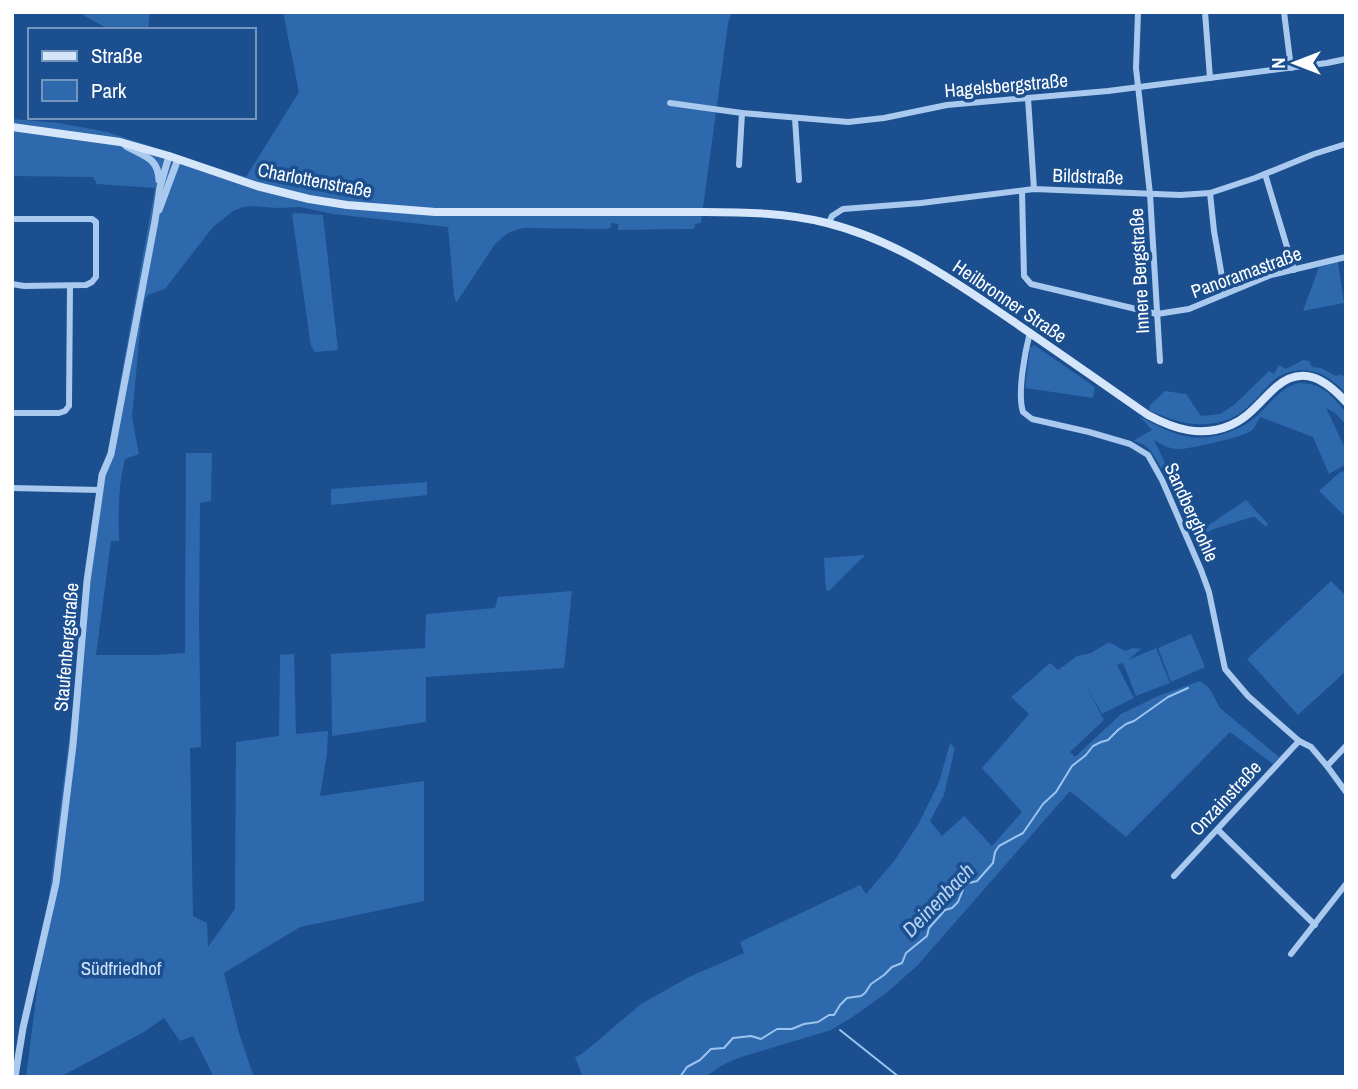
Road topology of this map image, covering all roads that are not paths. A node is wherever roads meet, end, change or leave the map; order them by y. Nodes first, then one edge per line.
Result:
1 (1138, 12) edge
2 (1205, 12) edge
3 (1284, 12) edge
4 (1346, 59) edge
5 (1291, 68) junction
6 (1210, 78) junction
7 (1138, 87) junction
8 (1028, 98) junction
9 (670, 103) dead end
10 (742, 113) junction
11 (796, 118) junction
12 (12, 127) edge
13 (120, 142) junction
14 (1346, 144) edge
15 (169, 156) junction
16 (178, 159) junction
17 (739, 165) dead end
18 (1265, 174) junction
19 (799, 180) dead end
20 (160, 187) junction
21 (1034, 189) junction
22 (1022, 191) junction
23 (1210, 193) junction
24 (1150, 194) junction
25 (620, 211) joint
26 (12, 219) edge
27 (155, 220) junction
28 (829, 223) junction
29 (1346, 257) edge
30 (1294, 270) junction
31 (12, 284) edge
32 (70, 286) junction
33 (1225, 294) junction
34 (1157, 314) junction
35 (1030, 332) junction
36 (1160, 361) dead end
37 (1346, 401) edge
38 (12, 413) edge
39 (12, 488) edge
40 (100, 489) junction
41 (1299, 741) junction
42 (1346, 746) edge
43 (1327, 766) junction
44 (1346, 792) edge
45 (1217, 830) junction
46 (1174, 876) dead end
47 (1346, 884) edge
48 (1315, 925) junction
49 (1292, 954) dead end
50 (15, 1077) edge

1 - 7 street, Innere Bergstraße
2 - 6 street
3 - 5 street
4 - 5 street, Hagelsbergstraße
5 - 6 street, Hagelsbergstraße
6 - 7 street, Hagelsbergstraße
7 - 8 street, Hagelsbergstraße
7 - 24 street, Innere Bergstraße
8 - 11 street, Hagelsbergstraße
8 - 21 street
9 - 10 street, Hagelsbergstraße
10 - 11 street, Hagelsbergstraße
10 - 17 street
11 - 19 street
12 - 13 main road, Charlottenstraße
13 - 15 main road, Charlottenstraße
13 - 20 street
14 - 18 street, Bildstraße
15 - 16 main road, Charlottenstraße
15 - 20 street, Staufenbergstraße
16 - 25 main road, Charlottenstraße
16 - 27 street, Staufenbergstraße
18 - 23 street, Bildstraße
18 - 30 street
20 - 27 street, Staufenbergstraße
21 - 22 street, Bildstraße
21 - 24 street, Bildstraße
22 - 28 street, Bildstraße
22 - 34 street
23 - 24 street, Bildstraße
23 - 33 street
24 - 34 street, Innere Bergstraße
25 - 28 main road, Heilbronner Straße
26 - 32 street
27 - 40 street, Staufenbergstraße
28 - 35 main road, Heilbronner Straße
29 - 30 street, Panoramastraße
30 - 33 street, Panoramastraße
31 - 32 street
32 - 38 street
33 - 34 street, Panoramastraße
34 - 36 street, Innere Bergstraße
35 - 37 main road, Heilbronner Straße
35 - 41 street, Sandberghohle
39 - 40 street
40 - 50 street, Staufenbergstraße
41 - 43 street
41 - 45 street, Onzainstraße
42 - 43 street
43 - 44 street
45 - 46 street, Onzainstraße
45 - 48 street
47 - 48 street
48 - 49 street

